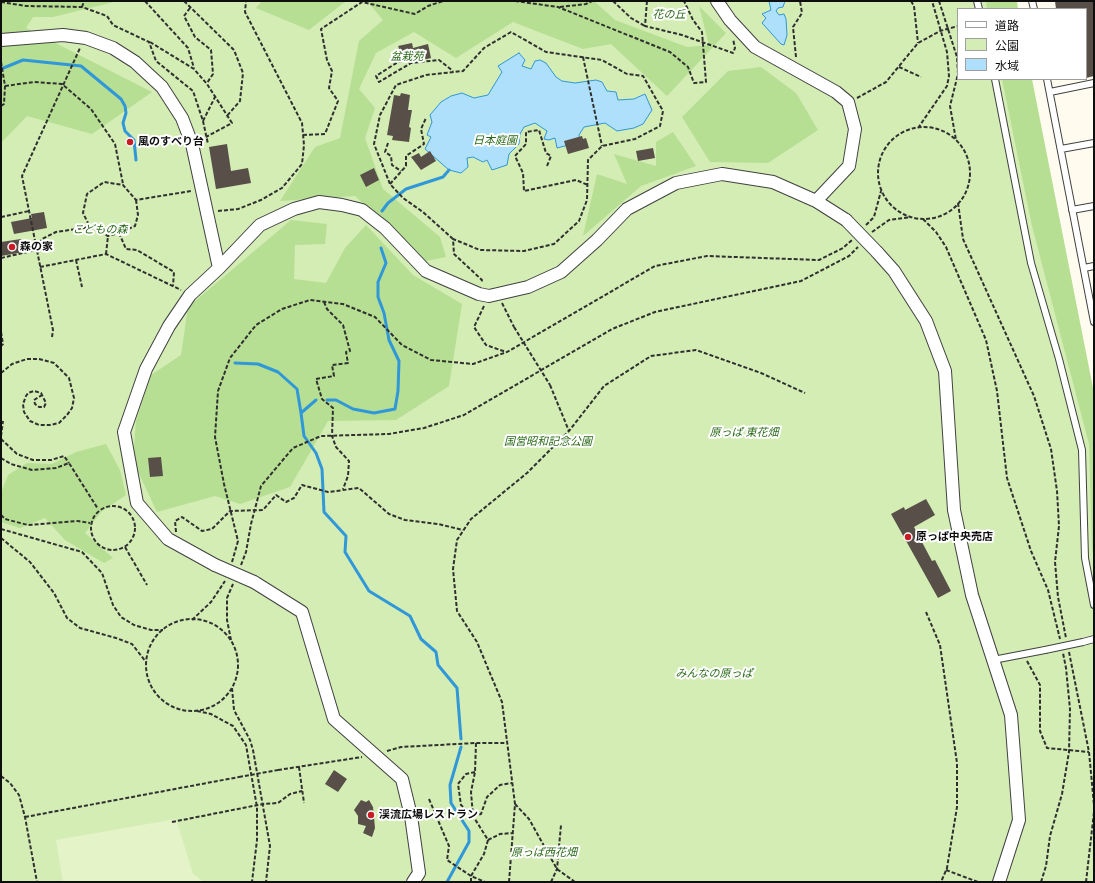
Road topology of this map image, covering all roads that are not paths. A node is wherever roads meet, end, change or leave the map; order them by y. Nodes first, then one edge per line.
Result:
1 (717, 1) edge
2 (1, 40) edge
3 (995, 80) edge
4 (1047, 80) edge
5 (1094, 83) edge
6 (1050, 92) junction
7 (1094, 143) edge
8 (1061, 149) junction
9 (816, 201) junction
10 (1094, 206) edge
11 (1072, 210) junction
12 (1094, 266) edge
13 (219, 268) junction
14 (1084, 268) junction
15 (1094, 322) edge
16 (1094, 605) edge
17 (1094, 639) edge
18 (993, 660) junction
19 (413, 882) edge
20 (999, 882) edge

1 - 9 street
2 - 13 street
3 - 16 lane
4 - 6 lane
5 - 6 lane
6 - 8 lane
7 - 8 lane
8 - 11 lane
9 - 13 street
9 - 18 street, bridge
10 - 11 lane
11 - 14 lane
12 - 14 lane
13 - 19 street, bridge
14 - 15 lane
17 - 18 lane, bridge
18 - 20 street

